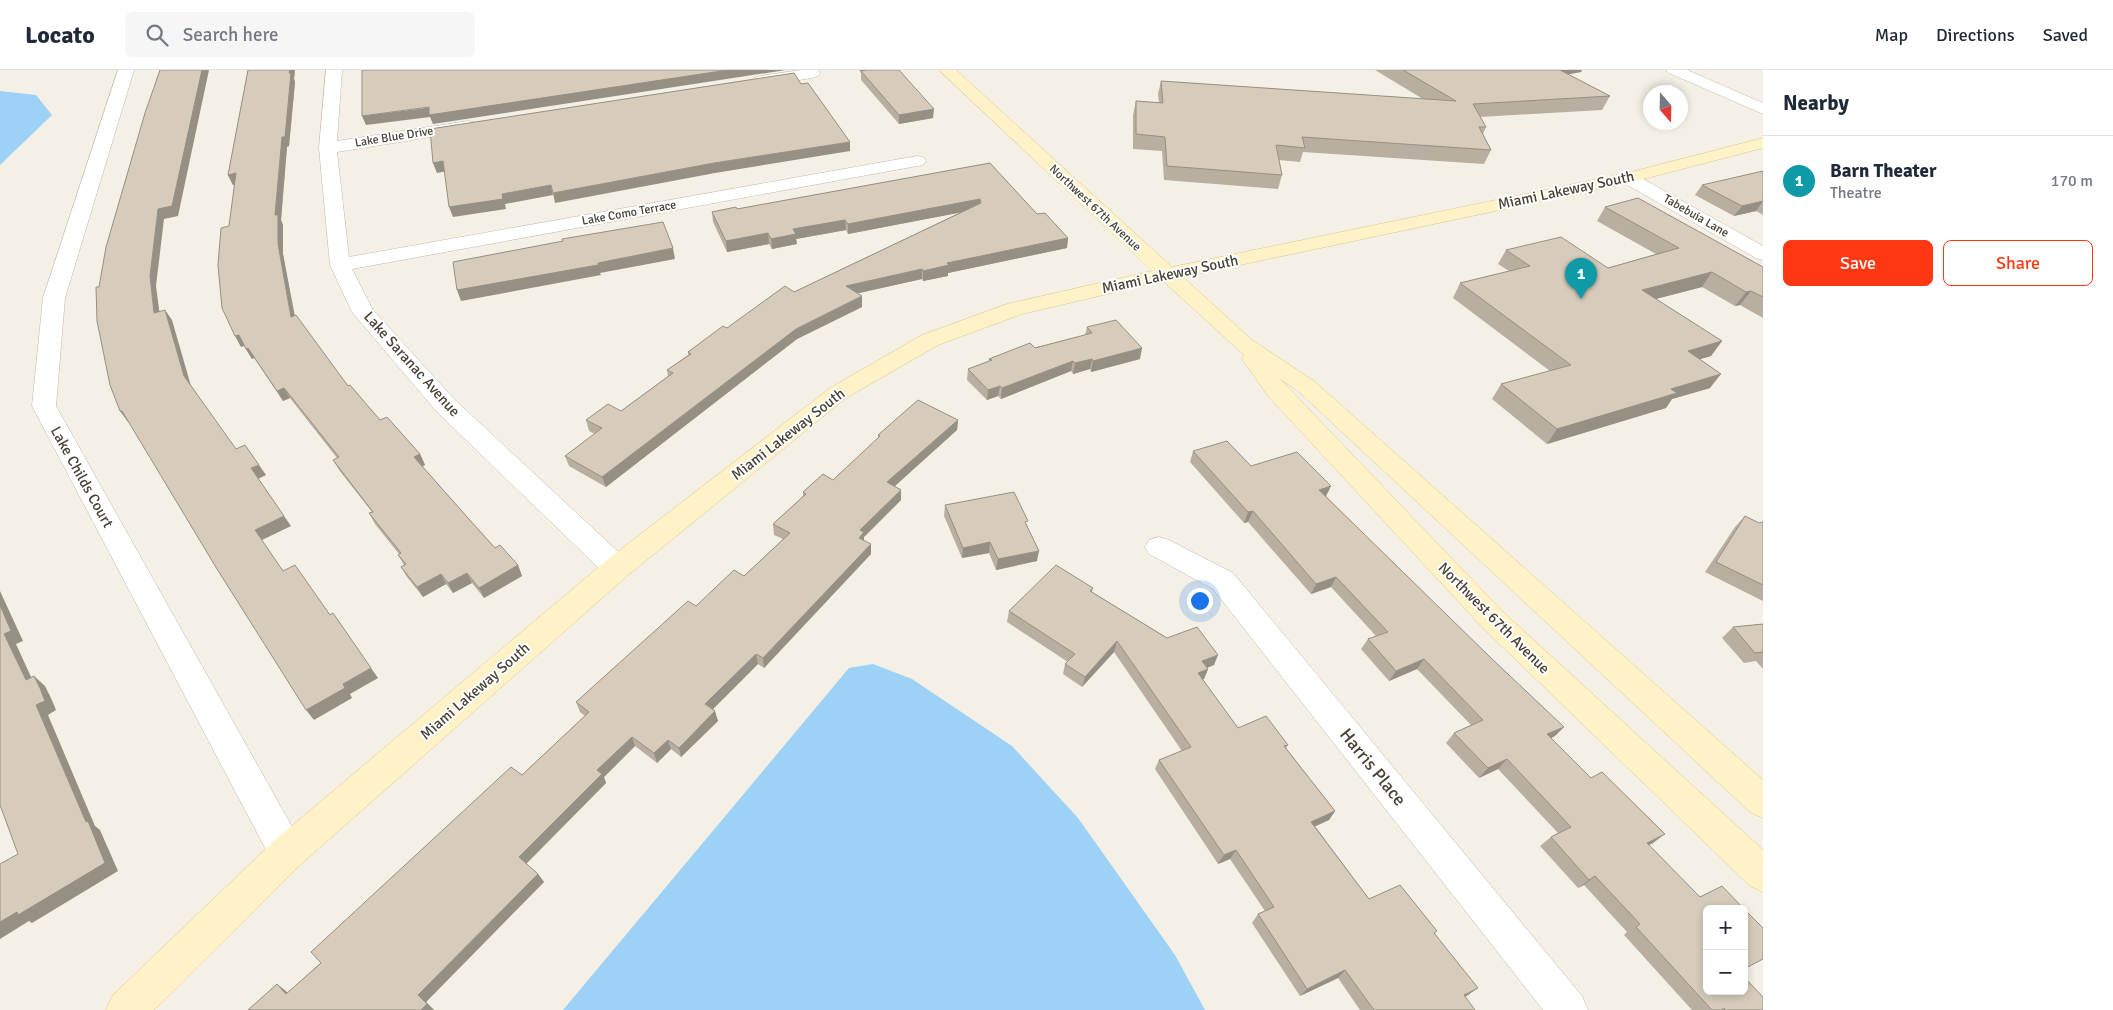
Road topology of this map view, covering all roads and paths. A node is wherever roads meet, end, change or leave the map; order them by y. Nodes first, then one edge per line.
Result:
1 (126, 70) edge
2 (334, 70) edge
3 (810, 70) edge
4 (947, 70) edge
5 (1674, 70) edge
6 (743, 83) edge
7 (1763, 109) edge
8 (486, 123) edge
9 (1763, 143) edge
10 (328, 148) junction
11 (918, 160) dead end
12 (1628, 178) junction
13 (1763, 254) edge
14 (340, 265) junction
15 (1167, 274) junction
16 (1244, 345) junction
17 (1159, 547) dead end
18 (617, 568) junction
19 (1763, 802) edge
20 (286, 853) junction
21 (1763, 874) edge
22 (126, 1010) edge
23 (1568, 1010) edge

1 - 20 street, Lake Childs Court
2 - 10 street, Lake Saranac Avenue
3 - 6 street
4 - 15 street, Northwest 67th Avenue
5 - 7 street
8 - 10 street, Lake Blue Drive
9 - 12 street, Miami Lakeway South
10 - 14 street, Lake Saranac Avenue
11 - 14 street, Lake Como Terrace
12 - 13 street, Tabebuia Lane
12 - 15 street, Miami Lakeway South
14 - 18 street, Lake Saranac Avenue
15 - 16 street, Northwest 67th Avenue
15 - 18 street, Miami Lakeway South
16 - 19 street, Northwest 67th Avenue
16 - 21 street, Northwest 67th Avenue
17 - 23 street, Harris Place
18 - 20 street, Miami Lakeway South
20 - 22 street, Miami Lakeway South

